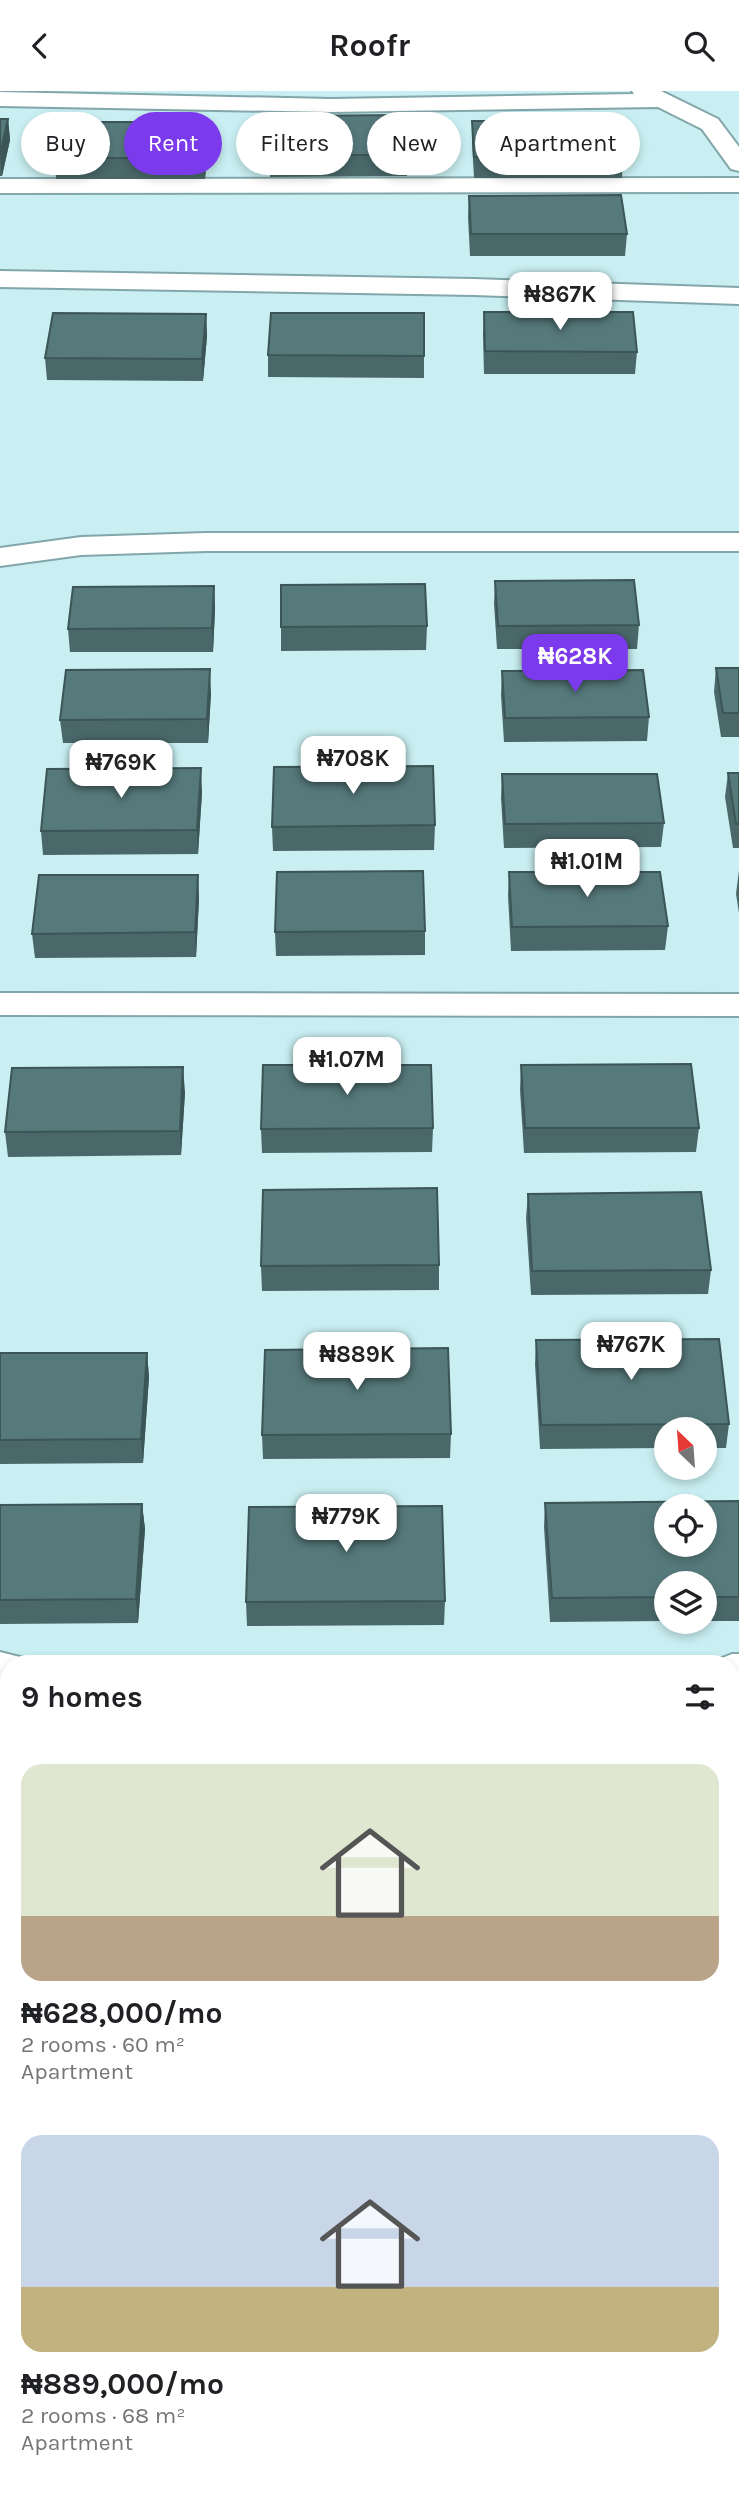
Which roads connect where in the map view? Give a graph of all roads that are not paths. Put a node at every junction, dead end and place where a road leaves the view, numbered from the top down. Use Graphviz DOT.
graph roads {
  1 [pos="652,96"];
  2 [pos="0,99"];
  3 [pos="739,164"];
  4 [pos="739,185"];
  5 [pos="0,186"];
  6 [pos="0,279"];
  7 [pos="739,296"];
  8 [pos="739,542"];
  9 [pos="0,557"];
  10 [pos="0,1004"];
  11 [pos="739,1005"];
  1 -- 2 [label="street"];
  1 -- 3 [label="street"];
  4 -- 5 [label="street"];
  6 -- 7 [label="street"];
  8 -- 9 [label="street"];
  10 -- 11 [label="street"];
}
